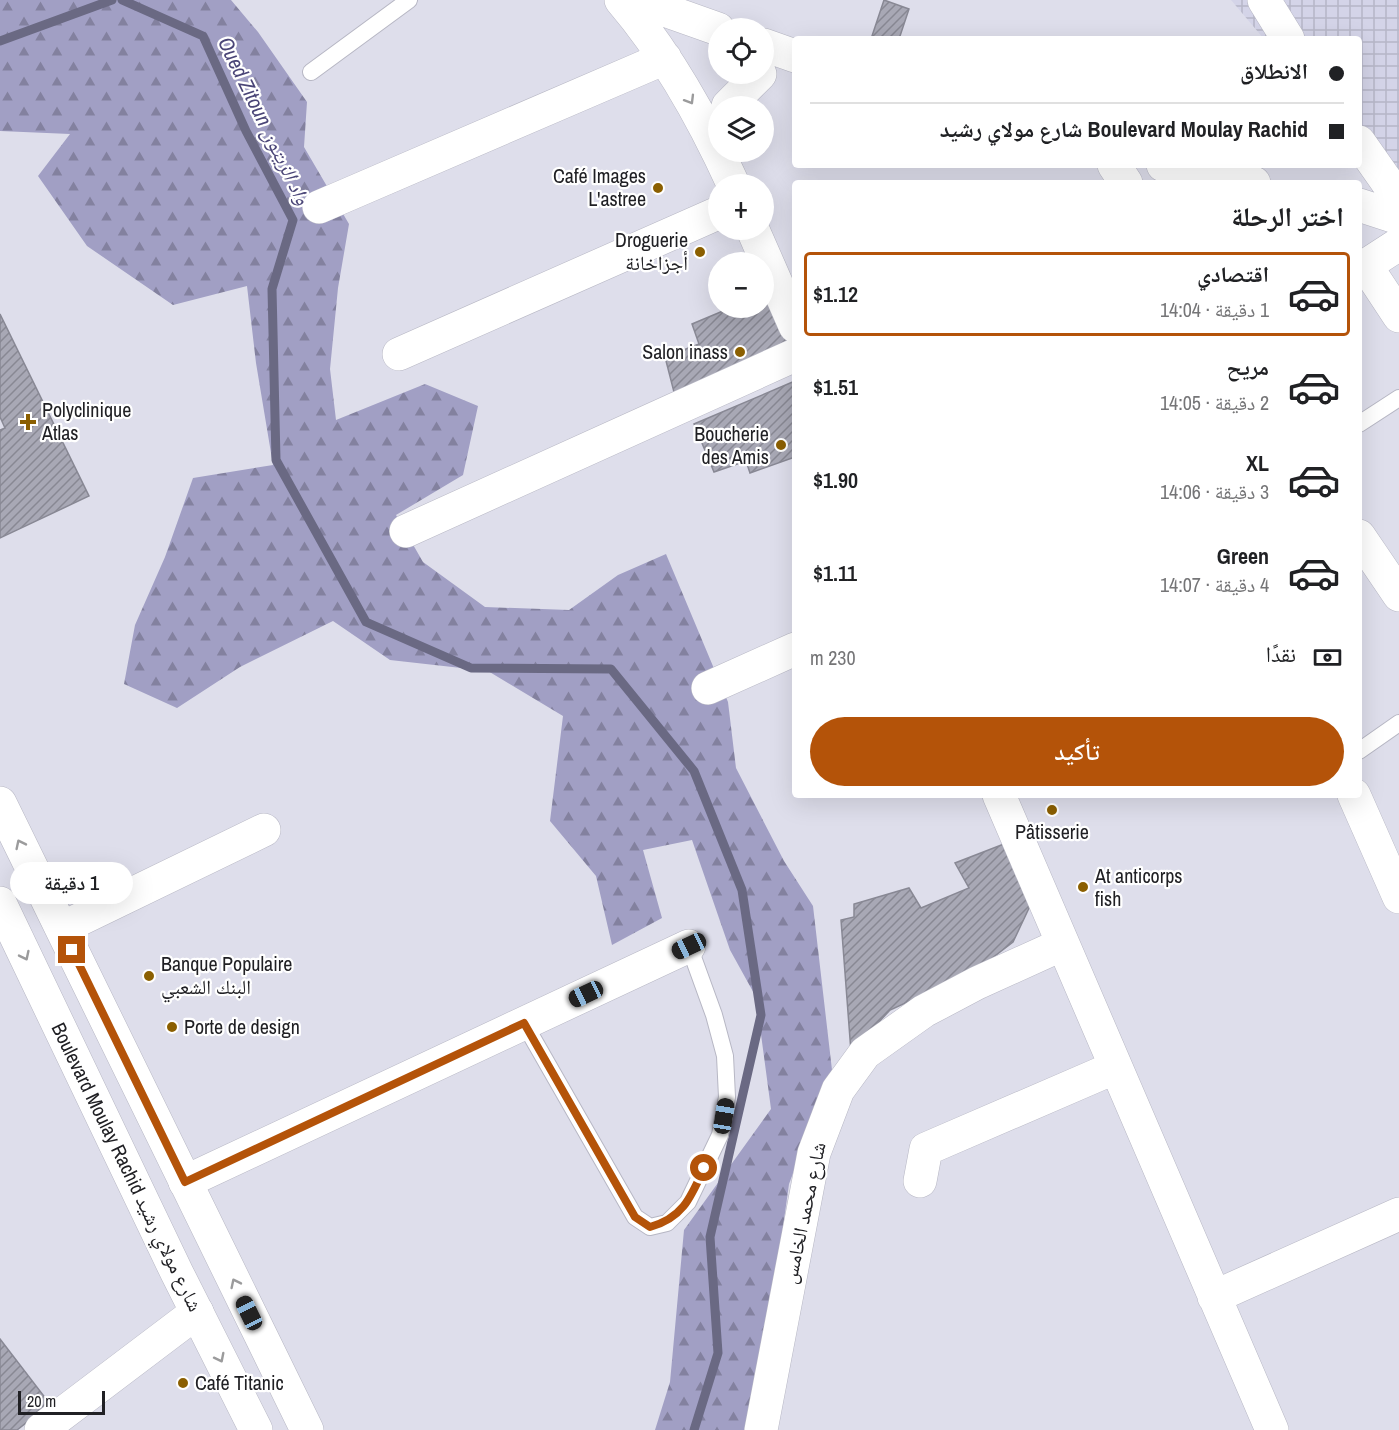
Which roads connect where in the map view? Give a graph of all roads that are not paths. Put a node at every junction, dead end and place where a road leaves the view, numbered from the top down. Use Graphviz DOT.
graph roads {
  1 [pos="409,0"];
  2 [pos="621,0"];
  3 [pos="636,0"];
  4 [pos="1264,0"];
  5 [pos="708,25"];
  6 [pos="1286,36"];
  7 [pos="665,58"];
  8 [pos="311,72"];
  9 [pos="751,84"];
  10 [pos="741,96"];
  11 [pos="708,107"];
  12 [pos="1362,146"];
  13 [pos="1178,168"];
  14 [pos="1239,180"];
  15 [pos="1399,199"];
  16 [pos="1362,206"];
  17 [pos="319,207"];
  18 [pos="708,217"];
  19 [pos="1399,218"];
  20 [pos="757,240"];
  21 [pos="1399,244"];
  22 [pos="1362,268"];
  23 [pos="1399,316"];
  24 [pos="792,319"];
  25 [pos="399,354"];
  26 [pos="792,357"];
  27 [pos="1399,398"];
  28 [pos="1362,422"];
  29 [pos="406,531"];
  30 [pos="1362,539"];
  31 [pos="1394,575"];
  32 [pos="792,651"];
  33 [pos="708,688"];
  34 [pos="1399,723"];
  35 [pos="1362,749"];
  36 [pos="1000,798"];
  37 [pos="1355,798"];
  38 [pos="0,803"];
  39 [pos="264,830"];
  40 [pos="1397,887"];
  41 [pos="0,903"];
  42 [pos="62,928"];
  43 [pos="1063,944"];
  44 [pos="689,946"];
  45 [pos="524,1023"];
  46 [pos="1116,1067"];
  47 [pos="920,1181"];
  48 [pos="185,1182"];
  49 [pos="1399,1214"];
  50 [pos="1214,1297"];
  51 [pos="197,1312"];
  52 [pos="41,1430"];
  53 [pos="256,1430"];
  54 [pos="307,1430"];
  55 [pos="761,1430"];
  56 [pos="1272,1430"];
  1 -- 8 [label="lane"];
  2 -- 7 [label="street"];
  3 -- 5 [label="street"];
  4 -- 6 [label="street"];
  7 -- 11 [label="street, one-way"];
  7 -- 17 [label="street"];
  9 -- 10 [label="street"];
  12 -- 15 [label="street"];
  13 -- 14 [label="street"];
  16 -- 19 [label="street"];
  18 -- 25 [label="street"];
  20 -- 24 [label="street"];
  21 -- 22 [label="street"];
  22 -- 23 [label="street"];
  26 -- 29 [label="street"];
  27 -- 28 [label="lane"];
  30 -- 31 [label="street"];
  32 -- 33 [label="street"];
  34 -- 35 [label="lane"];
  36 -- 43 [label="street"];
  37 -- 40 [label="street"];
  42 -- 38 [label="street, one-way"];
  39 -- 42 [label="street"];
  41 -- 51 [label="street, Boulevard Moulay Rachid شارع مولاي رشيد, one-way"];
  42 -- 48 [label="street"];
  43 -- 46 [label="street"];
  43 -- 55 [label="street, شارع محمد الخامس"];
  44 -- 45 [label="street"];
  44 -- 45 [label="lane"];
  45 -- 48 [label="street"];
  46 -- 47 [label="street"];
  46 -- 50 [label="street"];
  54 -- 48 [label="street, one-way"];
  49 -- 50 [label="street"];
  50 -- 56 [label="street"];
  51 -- 52 [label="street"];
  51 -- 53 [label="street, Boulevard Moulay Rachid شارع مولاي رشيد, one-way"];
}
